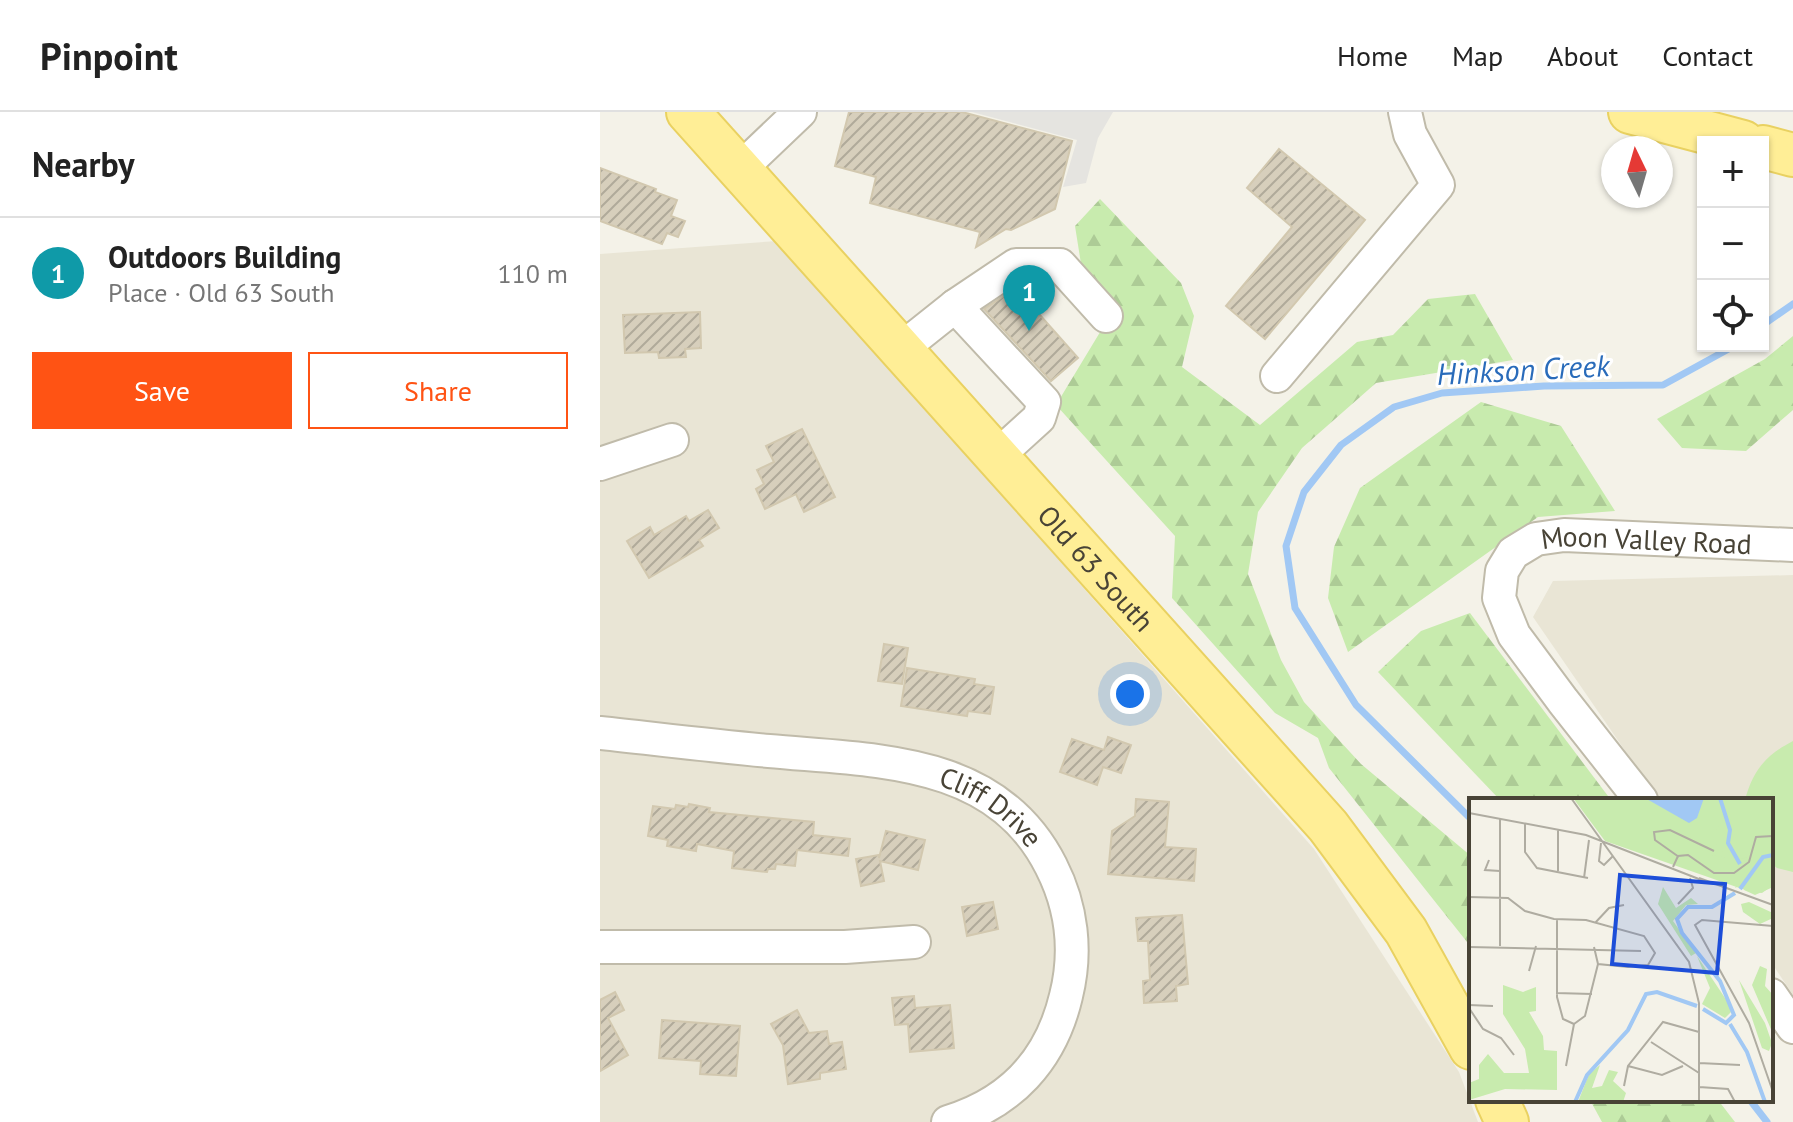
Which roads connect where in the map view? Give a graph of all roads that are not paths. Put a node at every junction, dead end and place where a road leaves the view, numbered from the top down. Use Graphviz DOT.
graph roads {
  1 [pos="688,112"];
  2 [pos="800,112"];
  3 [pos="1405,112"];
  4 [pos="1630,112"];
  5 [pos="770,123"];
  6 [pos="1720,136"];
  7 [pos="1769,149"];
  8 [pos="1793,155"];
  9 [pos="740,169"];
  10 [pos="955,306"];
  11 [pos="1106,316"];
  12 [pos="901,349"];
  13 [pos="1277,376"];
  14 [pos="672,440"];
  15 [pos="997,456"];
  16 [pos="600,464"];
  17 [pos="1793,545"];
  18 [pos="600,733"];
  19 [pos="1639,798"];
  20 [pos="914,942"];
  21 [pos="600,947"];
  22 [pos="1773,998"];
  23 [pos="1793,1027"];
  24 [pos="1469,1044"];
  25 [pos="1498,1102"];
  26 [pos="948,1122"];
  27 [pos="1507,1122"];
  1 -- 9 [label="main road, Old 63 South"];
  2 -- 5 [label="street"];
  3 -- 13 [label="street"];
  4 -- 6 [label="main road"];
  5 -- 9 [label="street"];
  7 -- 8 [label="main road"];
  9 -- 12 [label="main road, Old 63 South"];
  10 -- 11 [label="street"];
  10 -- 12 [label="street"];
  10 -- 15 [label="street"];
  12 -- 15 [label="main road, Old 63 South"];
  14 -- 16 [label="street"];
  15 -- 24 [label="main road, Old 63 South"];
  17 -- 19 [label="street, Moon Valley Road"];
  18 -- 26 [label="street, Cliff Drive"];
  20 -- 21 [label="street"];
  22 -- 23 [label="street"];
  25 -- 27 [label="main road"];
}
